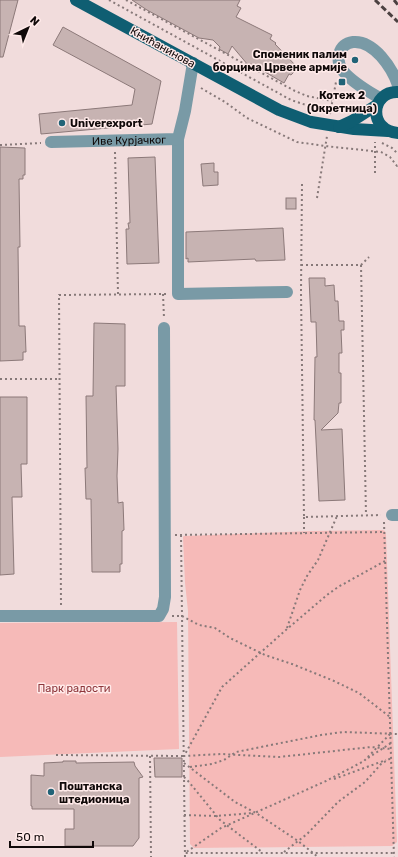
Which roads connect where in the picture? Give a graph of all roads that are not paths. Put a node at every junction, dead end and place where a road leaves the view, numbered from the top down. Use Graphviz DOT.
graph roads {
  1 [pos="76,0"];
  2 [pos="193,63"];
  3 [pos="398,85"];
  4 [pos="398,92"];
  5 [pos="379,102"];
  6 [pos="339,127"];
  7 [pos="394,133"];
  8 [pos="178,139"];
  9 [pos="51,142"];
  10 [pos="287,292"];
  11 [pos="164,328"];
  12 [pos="0,616"];
  1 -- 2 [label="main road, Книћанинова"];
  2 -- 6 [label="main road, Книћанинова"];
  2 -- 8 [label="street, Иве Курјачког"];
  3 -- 5 [label="street"];
  4 -- 5 [label="main road"];
  5 -- 6 [label="main road"];
  5 -- 7 [label="main road"];
  6 -- 7 [label="main road, Книћанинова"];
  8 -- 9 [label="street, Иве Курјачког"];
  8 -- 10 [label="street"];
  11 -- 12 [label="street"];
}
